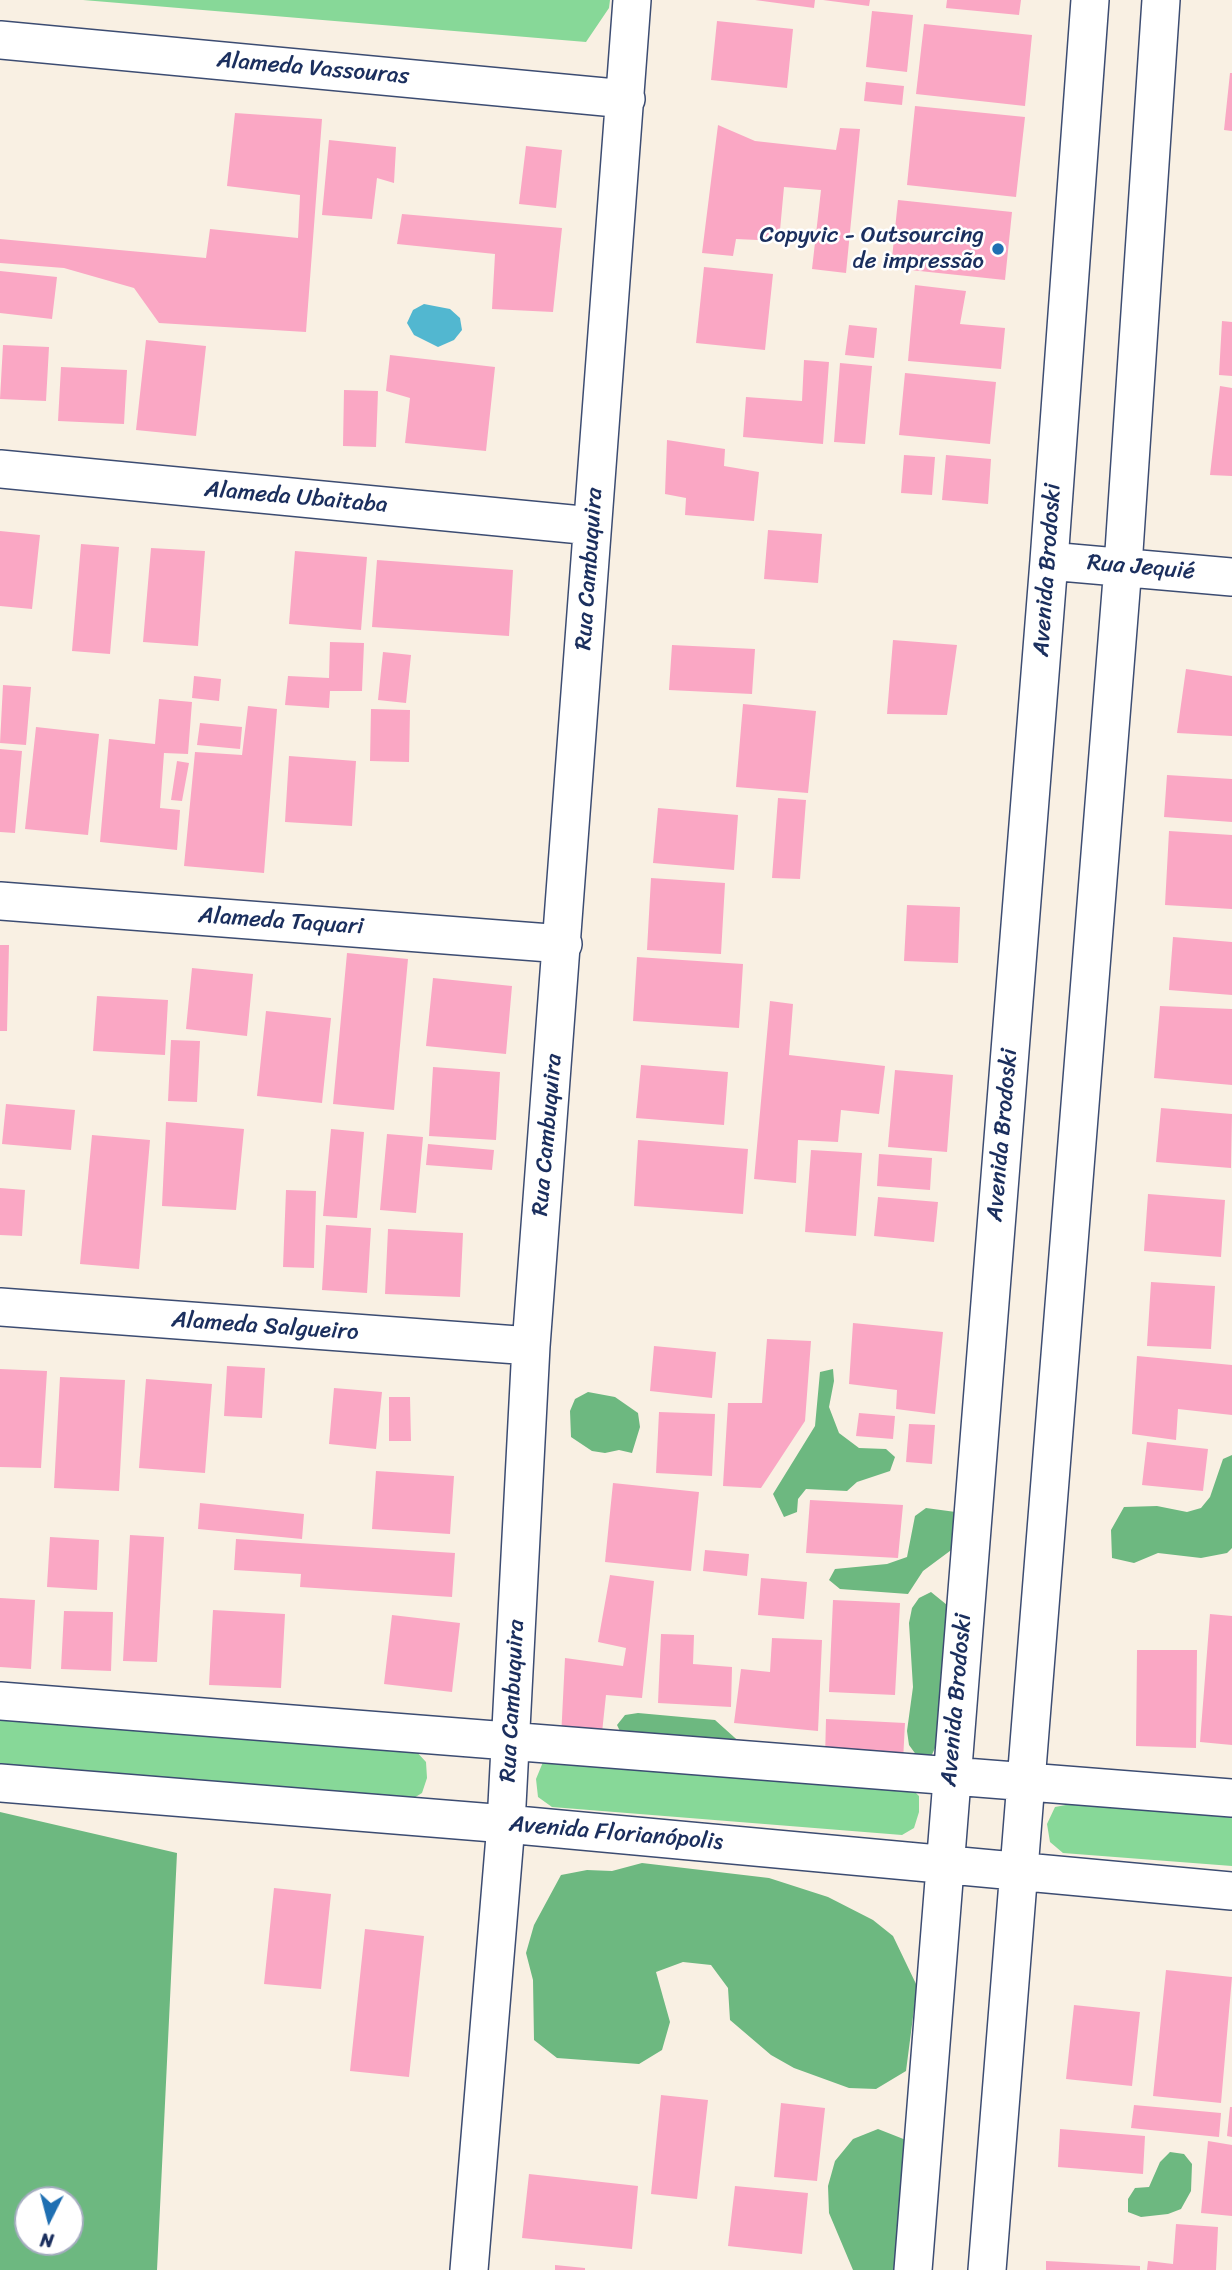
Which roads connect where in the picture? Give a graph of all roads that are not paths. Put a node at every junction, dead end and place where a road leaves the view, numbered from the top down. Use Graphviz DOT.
graph roads {
  1 [pos="632,0"];
  2 [pos="1090,0"];
  3 [pos="1161,0"];
  4 [pos="0,40"];
  5 [pos="626,99"];
  6 [pos="0,469"];
  7 [pos="593,526"];
  8 [pos="1049,561"];
  9 [pos="1123,566"];
  10 [pos="1232,577"];
  11 [pos="0,901"];
  12 [pos="563,944"];
  13 [pos="0,1307"];
  14 [pos="531,1346"];
  15 [pos="0,1701"];
  16 [pos="512,1742"];
  17 [pos="951,1776"];
  18 [pos="1027,1782"];
  19 [pos="0,1783"];
  20 [pos="1232,1798"];
  21 [pos="506,1824"];
  22 [pos="945,1865"];
  23 [pos="1019,1871"];
  24 [pos="1232,1891"];
  25 [pos="469,2270"];
  26 [pos="913,2270"];
  27 [pos="987,2270"];
  1 -- 5 [label="street, Rua Cambuquira"];
  2 -- 8 [label="street, Avenida Brodoski"];
  3 -- 9 [label="street"];
  4 -- 5 [label="street, Alameda Vassouras"];
  5 -- 7 [label="street, Rua Cambuquira"];
  6 -- 7 [label="street, Alameda Ubaitaba"];
  7 -- 12 [label="street, Rua Cambuquira"];
  8 -- 9 [label="street, Rua Jequié"];
  8 -- 17 [label="street, Avenida Brodoski"];
  9 -- 10 [label="street, Rua Jequié"];
  9 -- 18 [label="street"];
  11 -- 12 [label="street, Alameda Taquari"];
  12 -- 14 [label="street, Rua Cambuquira"];
  13 -- 14 [label="street, Alameda Salgueiro"];
  14 -- 16 [label="street, Rua Cambuquira"];
  15 -- 16 [label="street"];
  16 -- 17 [label="street"];
  16 -- 21 [label="street, Rua Cambuquira"];
  17 -- 18 [label="street"];
  17 -- 22 [label="street, Avenida Brodoski"];
  18 -- 20 [label="street"];
  18 -- 23 [label="street"];
  19 -- 21 [label="street, Avenida Florianópolis"];
  21 -- 22 [label="street, Avenida Florianópolis"];
  21 -- 25 [label="street, Rua Cambuquira"];
  22 -- 23 [label="street, Avenida Florianópolis"];
  22 -- 26 [label="street, Avenida Brodoski"];
  23 -- 24 [label="street, Avenida Florianópolis"];
  23 -- 27 [label="street"];
}
